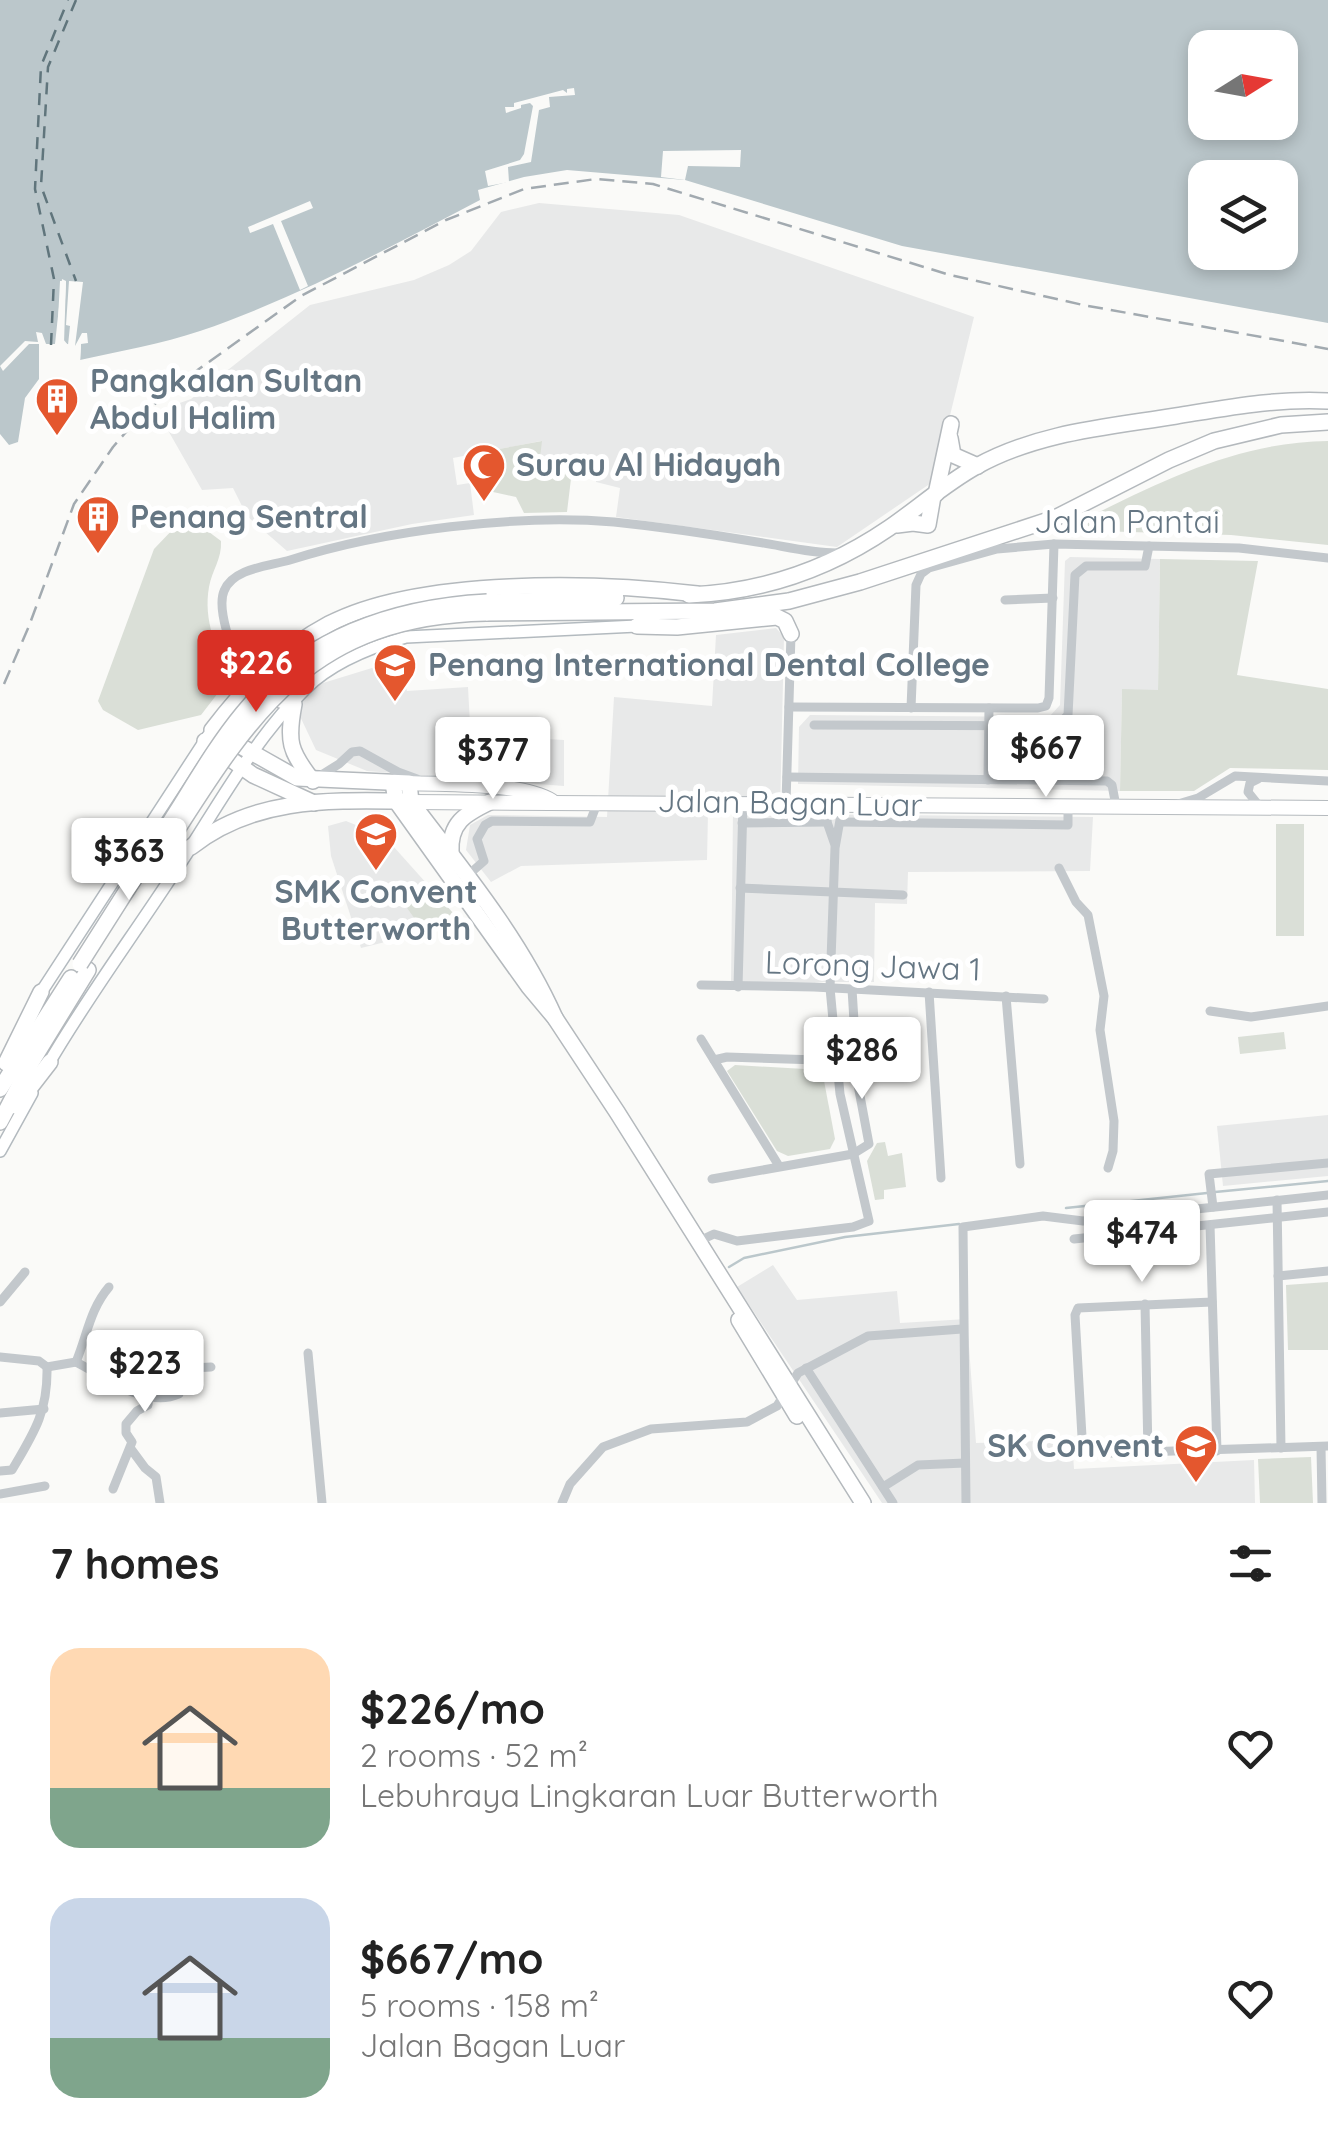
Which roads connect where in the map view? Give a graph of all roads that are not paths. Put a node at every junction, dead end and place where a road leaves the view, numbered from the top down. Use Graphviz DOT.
graph roads {
  1 [pos="1328,400"];
  2 [pos="1328,422"];
  3 [pos="978,466"];
  4 [pos="934,495"];
  5 [pos="1054,544"];
  6 [pos="1148,546"];
  7 [pos="853,552"];
  8 [pos="1328,558"];
  9 [pos="826,592"];
  10 [pos="697,594"];
  11 [pos="1005,600"];
  12 [pos="1052,600"];
  13 [pos="1073,603"];
  14 [pos="762,607"];
  15 [pos="486,608"];
  16 [pos="637,626"];
  17 [pos="791,634"];
  18 [pos="268,666"];
  19 [pos="246,686"];
  20 [pos="294,704"];
  21 [pos="789,707"];
  22 [pos="838,707"];
  23 [pos="911,708"];
  24 [pos="989,708"];
  25 [pos="814,725"];
  26 [pos="837,725"];
  27 [pos="989,726"];
  28 [pos="208,736"];
  29 [pos="247,760"];
  30 [pos="188,765"];
  31 [pos="787,778"];
  32 [pos="1271,778"];
  33 [pos="988,780"];
  34 [pos="313,781"];
  35 [pos="1328,781"];
  36 [pos="401,783"];
  37 [pos="432,784"];
  38 [pos="355,800"];
  39 [pos="552,801"];
  40 [pos="598,801"];
  41 [pos="404,802"];
  42 [pos="490,802"];
  43 [pos="743,802"];
  44 [pos="314,803"];
  45 [pos="786,803"];
  46 [pos="836,803"];
  47 [pos="216,804"];
  48 [pos="1068,806"];
  49 [pos="1116,806"];
  50 [pos="1169,806"];
  51 [pos="1260,807"];
  52 [pos="1328,808"];
  53 [pos="742,822"];
  54 [pos="827,822"];
  55 [pos="842,822"];
  56 [pos="420,834"];
  57 [pos="191,847"];
  58 [pos="836,848"];
  59 [pos="451,854"];
  60 [pos="1059,868"];
  61 [pos="468,876"];
  62 [pos="740,888"];
  63 [pos="834,892"];
  64 [pos="904,895"];
  65 [pos="84,967"];
  66 [pos="701,985"];
  67 [pos="738,987"];
  68 [pos="830,988"];
  69 [pos="852,989"];
  70 [pos="42,992"];
  71 [pos="929,992"];
  72 [pos="1006,996"];
  73 [pos="1044,999"];
  74 [pos="1328,1006"];
  75 [pos="1210,1012"];
  76 [pos="555,1018"];
  77 [pos="701,1039"];
  78 [pos="714,1060"];
  79 [pos="818,1060"];
  80 [pos="0,1061"];
  81 [pos="50,1062"];
  82 [pos="0,1076"];
  83 [pos="0,1088"];
  84 [pos="0,1123"];
  85 [pos="0,1150"];
  86 [pos="853,1154"];
  87 [pos="1328,1163"];
  88 [pos="1020,1164"];
  89 [pos="778,1166"];
  90 [pos="1108,1168"];
  91 [pos="941,1178"];
  92 [pos="712,1179"];
  93 [pos="1328,1195"];
  94 [pos="1212,1198"];
  95 [pos="1277,1200"];
  96 [pos="1328,1212"];
  97 [pos="1278,1218"];
  98 [pos="1083,1220"];
  99 [pos="1210,1224"];
  100 [pos="697,1242"];
  101 [pos="1328,1271"];
  102 [pos="26,1272"];
  103 [pos="1278,1276"];
  104 [pos="109,1288"];
  105 [pos="0,1302"];
  106 [pos="1212,1302"];
  107 [pos="1146,1304"];
  108 [pos="962,1329"];
  109 [pos="308,1353"];
  110 [pos="174,1358"];
  111 [pos="2,1359"];
  112 [pos="76,1362"];
  113 [pos="47,1366"];
  114 [pos="211,1367"];
  115 [pos="806,1368"];
  116 [pos="130,1390"];
  117 [pos="786,1390"];
  118 [pos="152,1396"];
  119 [pos="44,1409"];
  120 [pos="137,1411"];
  121 [pos="0,1414"];
  122 [pos="1324,1446"];
  123 [pos="1282,1448"];
  124 [pos="131,1449"];
  125 [pos="1216,1451"];
  126 [pos="1148,1454"];
  127 [pos="965,1463"];
  128 [pos="0,1472"];
  129 [pos="45,1486"];
  130 [pos="883,1487"];
  131 [pos="113,1489"];
  132 [pos="0,1494"];
  133 [pos="854,1497"];
  134 [pos="160,1503"];
  135 [pos="322,1503"];
  136 [pos="562,1503"];
  137 [pos="893,1503"];
  138 [pos="966,1503"];
  139 [pos="1322,1503"];
  1 -- 3 [label="highway"];
  2 -- 9 [label="highway"];
  3 -- 4 [label="highway"];
  3 -- 4 [label="highway"];
  4 -- 7 [label="highway"];
  5 -- 6 [label="street, Jalan Pantai"];
  5 -- 12 [label="street"];
  5 -- 23 [label="street, Jalan Pantai"];
  6 -- 8 [label="street, Jalan Pantai"];
  6 -- 13 [label="street"];
  7 -- 10 [label="highway"];
  7 -- 19 [label="street"];
  9 -- 14 [label="highway"];
  9 -- 17 [label="highway"];
  10 -- 15 [label="highway"];
  10 -- 18 [label="highway"];
  11 -- 12 [label="street"];
  12 -- 13 [label="street"];
  12 -- 24 [label="street"];
  13 -- 27 [label="street"];
  14 -- 15 [label="highway"];
  14 -- 16 [label="highway"];
  15 -- 65 [label="highway, bridge"];
  16 -- 17 [label="highway"];
  16 -- 20 [label="street"];
  17 -- 21 [label="street"];
  18 -- 19 [label="highway"];
  18 -- 20 [label="highway"];
  19 -- 28 [label="highway"];
  20 -- 29 [label="street"];
  20 -- 34 [label="highway"];
  21 -- 22 [label="street"];
  21 -- 31 [label="street"];
  22 -- 23 [label="street"];
  22 -- 26 [label="street"];
  23 -- 24 [label="street"];
  24 -- 27 [label="street"];
  25 -- 26 [label="street"];
  26 -- 27 [label="street"];
  27 -- 33 [label="street"];
  28 -- 29 [label="highway"];
  28 -- 30 [label="street"];
  29 -- 34 [label="highway"];
  29 -- 44 [label="highway"];
  29 -- 47 [label="street"];
  30 -- 47 [label="street"];
  30 -- 70 [label="street"];
  31 -- 33 [label="street"];
  31 -- 45 [label="street"];
  32 -- 35 [label="street"];
  32 -- 50 [label="street"];
  32 -- 51 [label="street"];
  33 -- 49 [label="street"];
  34 -- 36 [label="highway"];
  34 -- 37 [label="street"];
  36 -- 37 [label="main road, Jalan Bagan Luar"];
  36 -- 41 [label="highway"];
  37 -- 39 [label="main road, Jalan Bagan Luar"];
  38 -- 41 [label="highway"];
  38 -- 44 [label="highway"];
  38 -- 56 [label="highway"];
  39 -- 40 [label="main road, Jalan Bagan Luar"];
  39 -- 42 [label="main road, Jalan Bagan Luar"];
  40 -- 43 [label="main road, Jalan Bagan Luar"];
  40 -- 61 [label="street"];
  41 -- 42 [label="main road, Jalan Bagan Luar"];
  41 -- 56 [label="highway"];
  41 -- 59 [label="highway"];
  42 -- 59 [label="highway"];
  43 -- 45 [label="main road, Jalan Bagan Luar"];
  43 -- 53 [label="street"];
  44 -- 57 [label="highway"];
  45 -- 46 [label="main road, Jalan Bagan Luar"];
  46 -- 48 [label="main road, Jalan Bagan Luar"];
  46 -- 54 [label="street"];
  46 -- 55 [label="street"];
  47 -- 57 [label="street"];
  48 -- 49 [label="main road, Jalan Bagan Luar"];
  48 -- 55 [label="street"];
  49 -- 50 [label="main road, Jalan Bagan Luar"];
  50 -- 51 [label="main road, Jalan Bagan Luar"];
  51 -- 52 [label="main road, Jalan Bagan Luar"];
  53 -- 54 [label="street"];
  53 -- 62 [label="street"];
  54 -- 58 [label="street"];
  55 -- 58 [label="street"];
  56 -- 76 [label="highway"];
  57 -- 81 [label="street"];
  58 -- 63 [label="street"];
  59 -- 61 [label="highway"];
  60 -- 90 [label="street"];
  61 -- 76 [label="highway"];
  62 -- 63 [label="street"];
  62 -- 67 [label="street"];
  63 -- 64 [label="street"];
  63 -- 68 [label="street"];
  65 -- 83 [label="highway"];
  65 -- 84 [label="highway"];
  66 -- 67 [label="street, Lorong Jawa 1"];
  67 -- 68 [label="street, Lorong Jawa 1"];
  68 -- 69 [label="street, Lorong Jawa 1"];
  68 -- 86 [label="street"];
  69 -- 71 [label="street, Lorong Jawa 1"];
  69 -- 86 [label="street"];
  70 -- 80 [label="street"];
  70 -- 82 [label="highway"];
  71 -- 72 [label="street, Lorong Jawa 1"];
  71 -- 91 [label="street"];
  72 -- 73 [label="street, Lorong Jawa 1"];
  72 -- 88 [label="street"];
  74 -- 75 [label="street"];
  76 -- 100 [label="highway"];
  77 -- 78 [label="street"];
  78 -- 79 [label="street"];
  78 -- 89 [label="street"];
  81 -- 84 [label="highway"];
  81 -- 85 [label="street"];
  86 -- 89 [label="street"];
  86 -- 100 [label="street"];
  87 -- 94 [label="street"];
  89 -- 92 [label="street"];
  93 -- 95 [label="street"];
  94 -- 95 [label="street"];
  94 -- 98 [label="street"];
  95 -- 97 [label="street"];
  96 -- 97 [label="street"];
  97 -- 99 [label="street"];
  97 -- 103 [label="street"];
  98 -- 99 [label="street"];
  98 -- 108 [label="street"];
  99 -- 106 [label="street"];
  100 -- 117 [label="highway"];
  101 -- 103 [label="street"];
  102 -- 105 [label="street"];
  103 -- 123 [label="street"];
  104 -- 112 [label="street"];
  106 -- 107 [label="street"];
  106 -- 125 [label="street"];
  107 -- 126 [label="street"];
  107 -- 126 [label="street"];
  108 -- 115 [label="street"];
  108 -- 127 [label="street"];
  109 -- 135 [label="street"];
  110 -- 118 [label="street"];
  111 -- 113 [label="street"];
  112 -- 113 [label="street"];
  112 -- 116 [label="street"];
  113 -- 119 [label="street"];
  114 -- 118 [label="street"];
  115 -- 117 [label="street"];
  115 -- 130 [label="street"];
  116 -- 118 [label="street"];
  116 -- 120 [label="street"];
  117 -- 133 [label="highway"];
  117 -- 136 [label="street"];
  118 -- 120 [label="street"];
  119 -- 121 [label="street"];
  119 -- 128 [label="street"];
  120 -- 124 [label="street"];
  122 -- 123 [label="street"];
  122 -- 139 [label="street"];
  123 -- 125 [label="street"];
  124 -- 131 [label="street"];
  124 -- 134 [label="street"];
  125 -- 126 [label="street"];
  127 -- 130 [label="street"];
  127 -- 138 [label="street"];
  129 -- 132 [label="street"];
  130 -- 137 [label="street"];
}
